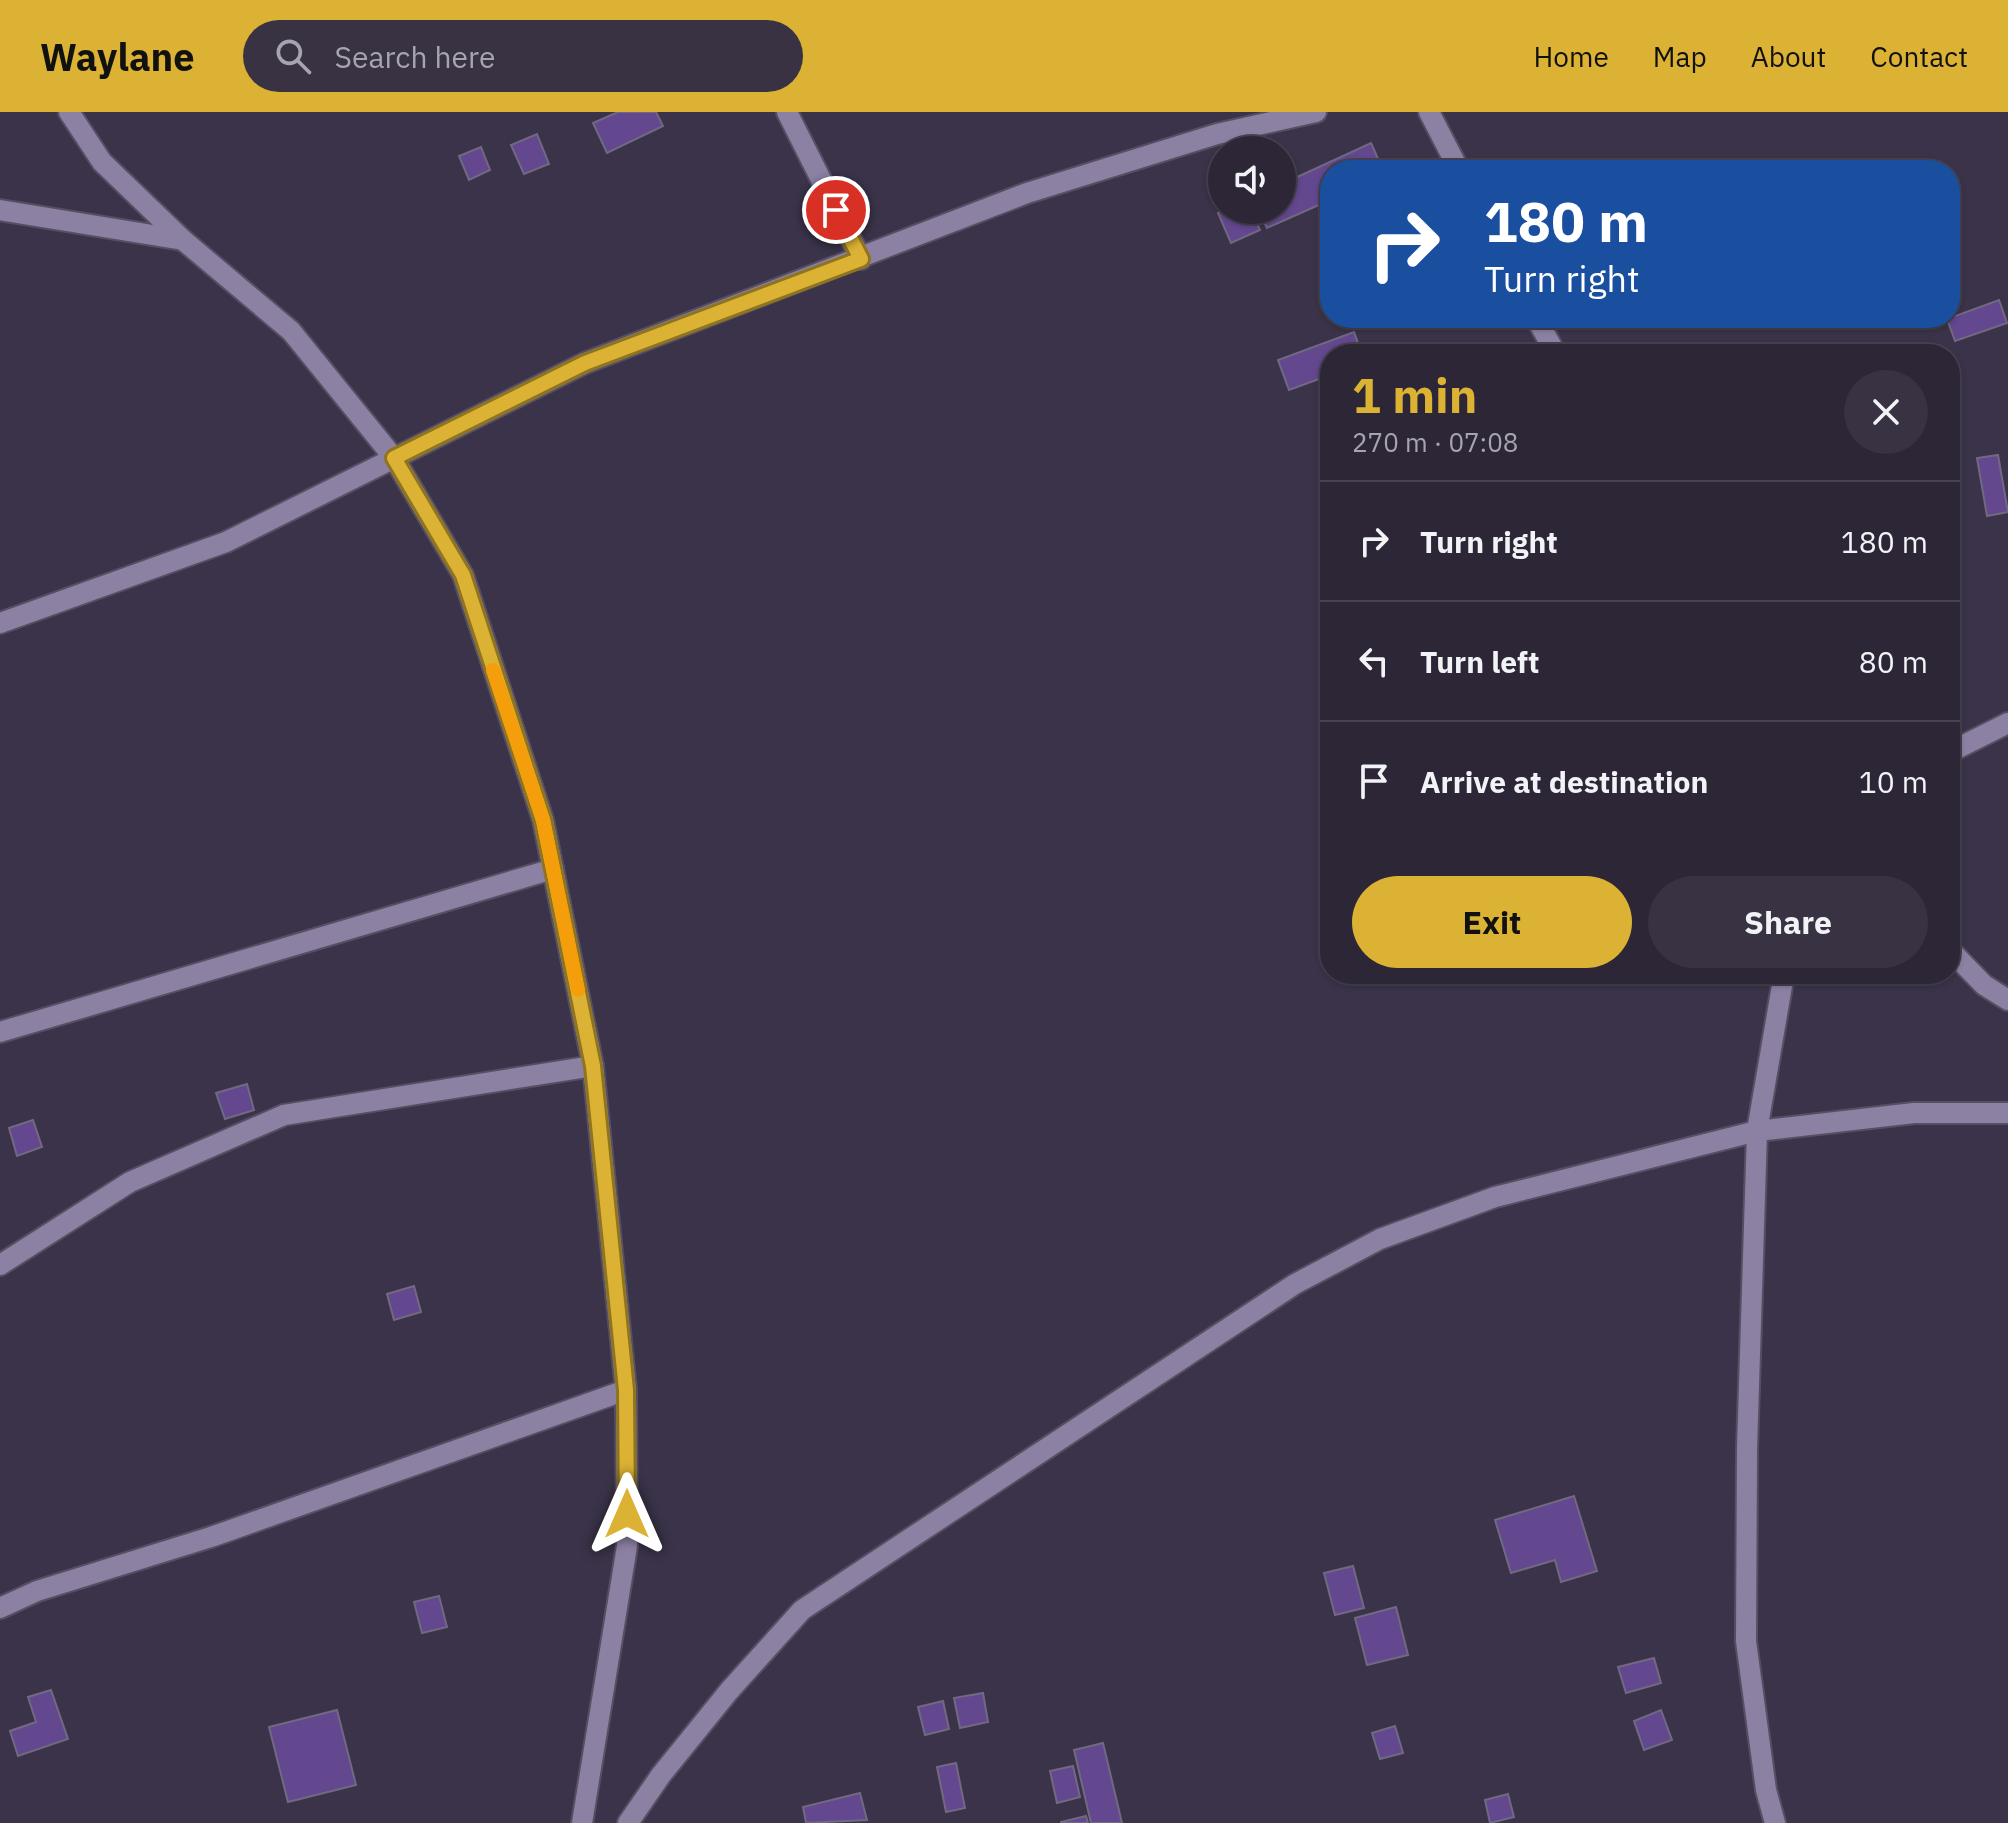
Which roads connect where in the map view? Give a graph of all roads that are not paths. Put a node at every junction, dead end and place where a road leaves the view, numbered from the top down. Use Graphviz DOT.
graph roads {
  1 [pos="69,112"];
  2 [pos="787,112"];
  3 [pos="1316,112"];
  4 [pos="1429,112"];
  5 [pos="1454,160"];
  6 [pos="0,210"];
  7 [pos="183,240"];
  8 [pos="861,259"];
  9 [pos="394,458"];
  10 [pos="0,623"];
  11 [pos="2008,723"];
  12 [pos="1960,747"];
  13 [pos="553,869"];
  14 [pos="1960,960"];
  15 [pos="1782,984"];
  16 [pos="2008,1000"];
  17 [pos="0,1032"];
  18 [pos="593,1066"];
  19 [pos="2008,1113"];
  20 [pos="1757,1131"];
  21 [pos="0,1265"];
  22 [pos="626,1390"];
  23 [pos="0,1608"];
  24 [pos="582,1823"];
  25 [pos="628,1823"];
  26 [pos="1775,1823"];
  1 -- 7 [label="street"];
  2 -- 8 [label="street"];
  3 -- 8 [label="street"];
  4 -- 5 [label="street"];
  6 -- 7 [label="street"];
  7 -- 9 [label="street"];
  8 -- 9 [label="street"];
  9 -- 10 [label="street"];
  9 -- 13 [label="street"];
  11 -- 12 [label="street"];
  13 -- 17 [label="street"];
  13 -- 18 [label="street"];
  14 -- 16 [label="street"];
  15 -- 20 [label="street"];
  18 -- 21 [label="street"];
  18 -- 22 [label="street"];
  19 -- 20 [label="street"];
  20 -- 25 [label="street"];
  20 -- 26 [label="street"];
  22 -- 23 [label="street"];
  22 -- 24 [label="street"];
}
